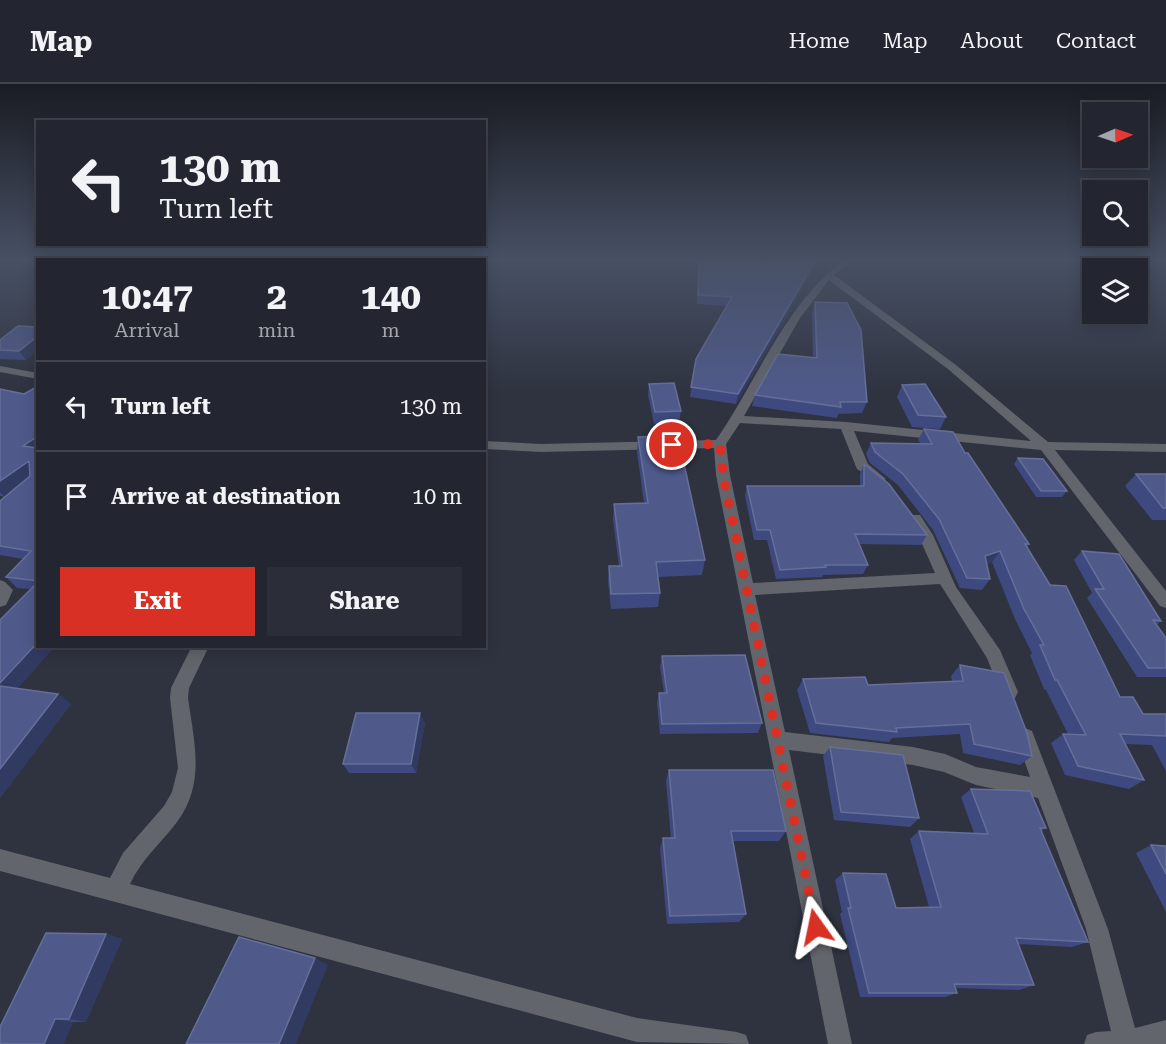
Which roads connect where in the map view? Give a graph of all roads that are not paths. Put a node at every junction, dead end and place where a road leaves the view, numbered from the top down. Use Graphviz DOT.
graph roads {
  1 [pos="806,304"];
  2 [pos="867,304"];
  3 [pos="0,369"];
  4 [pos="36,376"];
  5 [pos="738,419"];
  6 [pos="846,426"];
  7 [pos="720,444"];
  8 [pos="486,445"];
  9 [pos="1046,446"];
  10 [pos="1166,448"];
  11 [pos="891,489"];
  12 [pos="905,507"];
  13 [pos="945,578"];
  14 [pos="0,586"];
  15 [pos="746,589"];
  16 [pos="0,601"];
  17 [pos="1166,602"];
  18 [pos="200,648"];
  19 [pos="778,740"];
  20 [pos="1045,790"];
  21 [pos="0,860"];
  22 [pos="115,891"];
  23 [pos="1166,1032"];
  24 [pos="637,1037"];
  25 [pos="1127,1043"];
  26 [pos="737,1044"];
  27 [pos="840,1044"];
  28 [pos="1096,1044"];
  1 -- 5 [label="street"];
  2 -- 9 [label="street"];
  3 -- 4 [label="street"];
  5 -- 6 [label="street"];
  5 -- 7 [label="street"];
  6 -- 9 [label="street"];
  6 -- 11 [label="street"];
  7 -- 8 [label="street"];
  7 -- 15 [label="street"];
  9 -- 10 [label="street"];
  9 -- 17 [label="street"];
  12 -- 13 [label="street"];
  13 -- 15 [label="street"];
  13 -- 20 [label="street"];
  14 -- 16 [label="street"];
  15 -- 19 [label="street"];
  18 -- 22 [label="street"];
  19 -- 20 [label="street"];
  19 -- 27 [label="street"];
  20 -- 25 [label="street"];
  21 -- 22 [label="street"];
  22 -- 24 [label="street"];
  23 -- 25 [label="street"];
  24 -- 26 [label="street"];
  25 -- 28 [label="street"];
}
